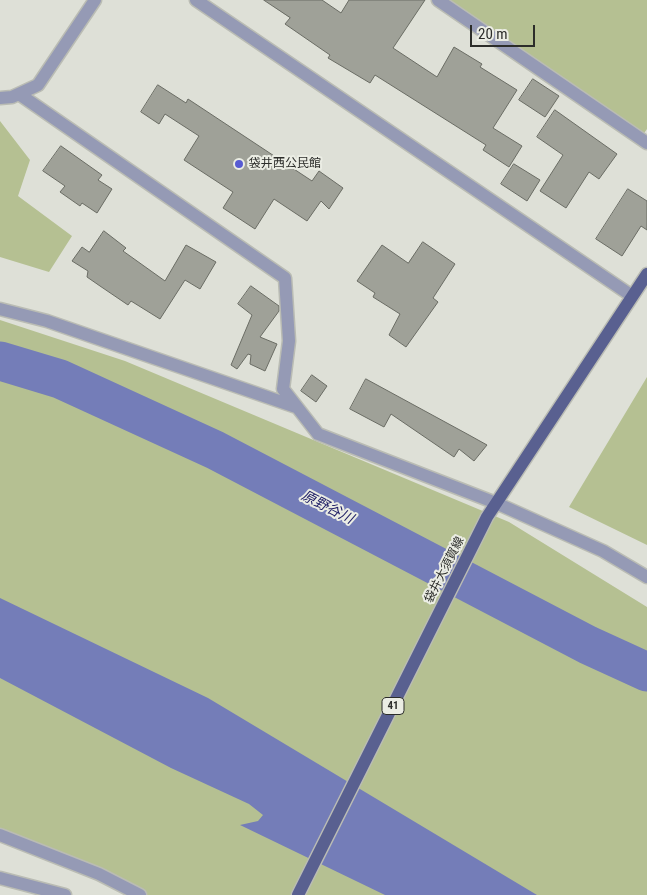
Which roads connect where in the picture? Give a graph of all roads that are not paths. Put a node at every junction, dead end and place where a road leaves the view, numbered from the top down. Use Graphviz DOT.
graph roads {
  1 [pos="95,0"];
  2 [pos="196,0"];
  3 [pos="438,0"];
  4 [pos="19,94"];
  5 [pos="0,98"];
  6 [pos="647,142"];
  7 [pos="647,274"];
  8 [pos="632,296"];
  9 [pos="0,309"];
  10 [pos="296,407"];
  11 [pos="496,502"];
  12 [pos="647,577"];
  13 [pos="0,835"];
  14 [pos="0,878"];
  15 [pos="65,895"];
  16 [pos="140,895"];
  17 [pos="298,895"];
  1 -- 4 [label="street"];
  2 -- 8 [label="street"];
  3 -- 6 [label="street"];
  4 -- 5 [label="street"];
  4 -- 10 [label="street"];
  7 -- 8 [label="main road, 袋井大須賀線 / 41"];
  8 -- 11 [label="main road, 袋井大須賀線 / 41"];
  9 -- 10 [label="street"];
  10 -- 11 [label="street"];
  11 -- 12 [label="street"];
  11 -- 17 [label="main road, 袋井大須賀線 / 41"];
  13 -- 16 [label="street"];
  14 -- 15 [label="street"];
}
